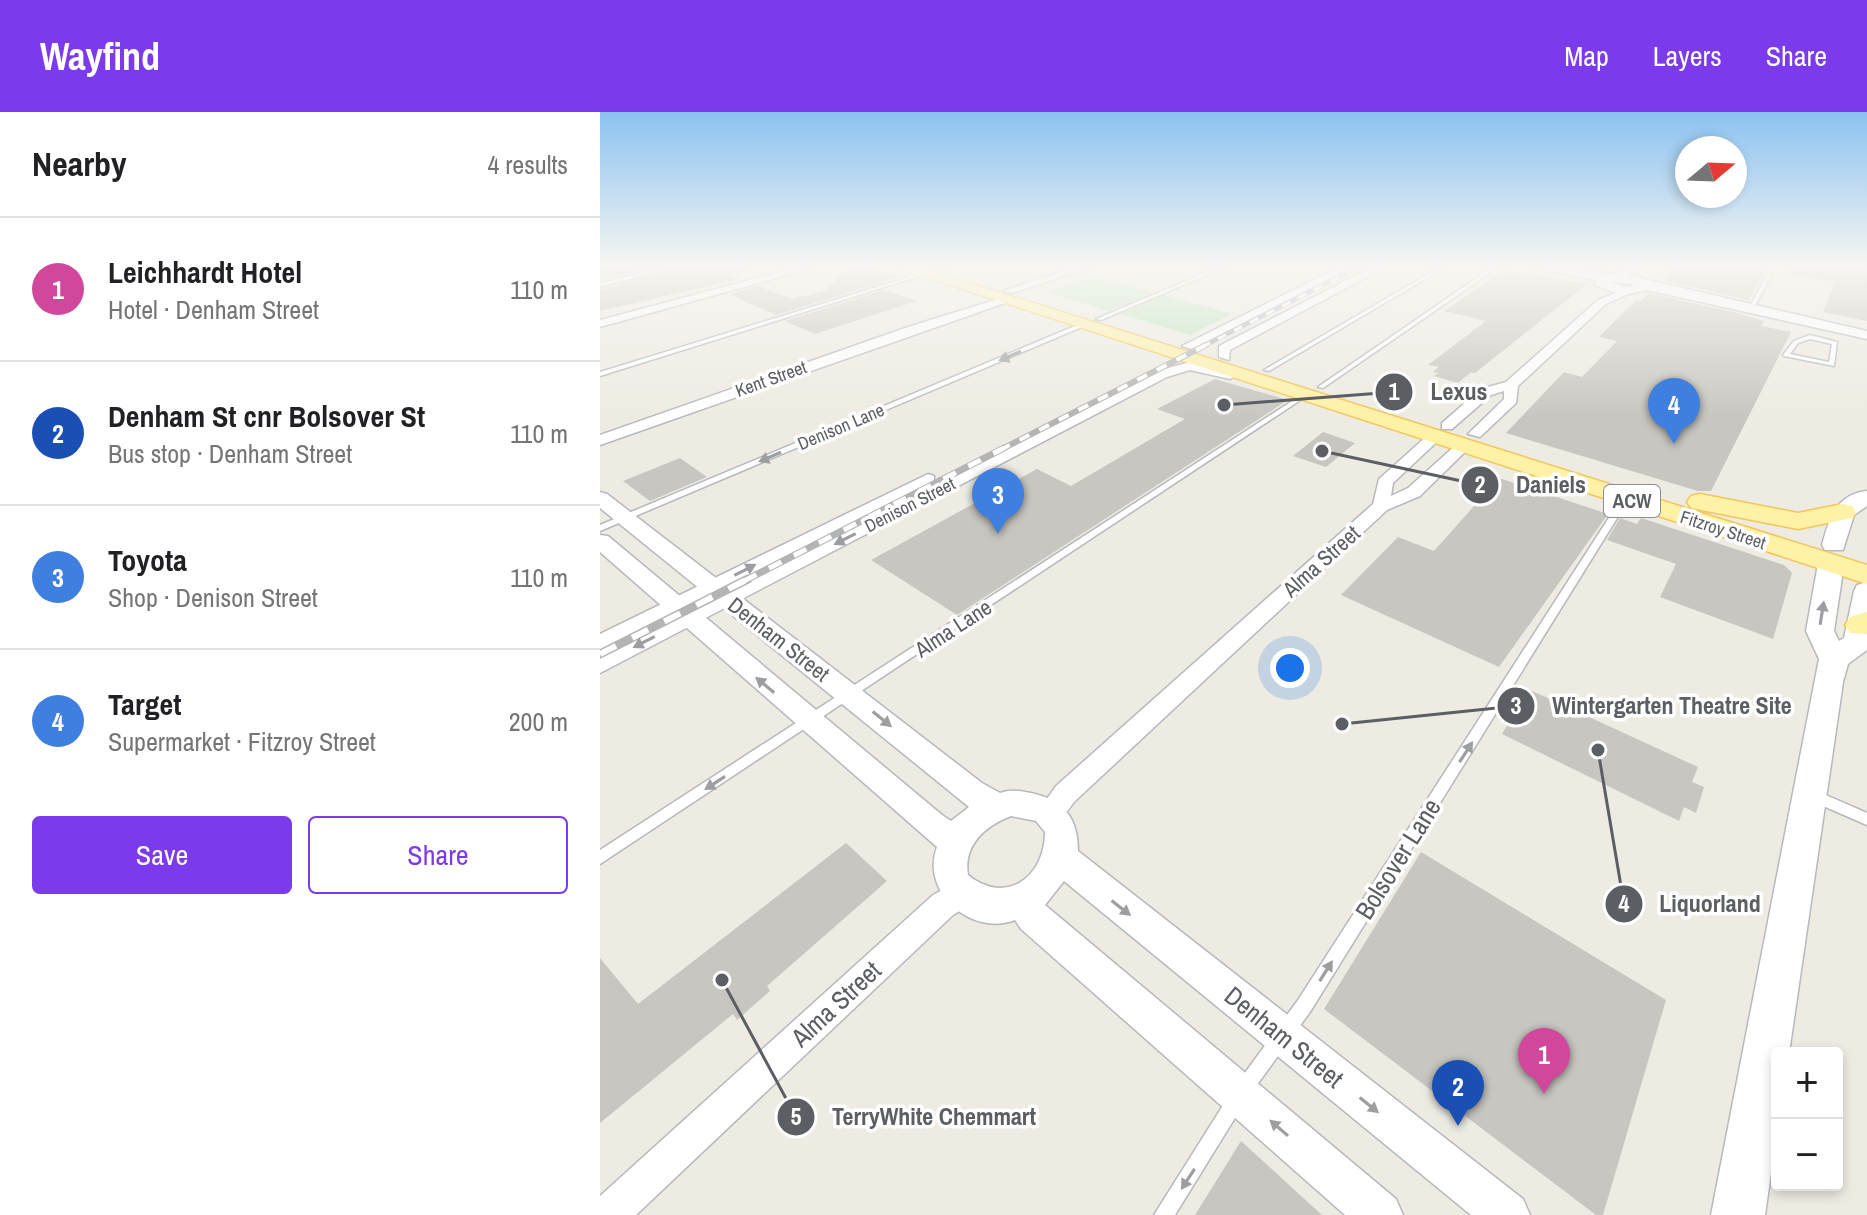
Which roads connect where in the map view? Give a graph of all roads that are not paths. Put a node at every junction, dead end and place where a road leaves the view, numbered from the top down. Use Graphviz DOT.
graph roads {
  1 [pos="632,315"];
  2 [pos="785,315"];
  3 [pos="950,315"];
  4 [pos="1069,315"];
  5 [pos="1106,315"];
  6 [pos="1249,315"];
  7 [pos="1287,315"];
  8 [pos="1367,315"];
  9 [pos="1424,315"];
  10 [pos="1587,315"];
  11 [pos="1784,315"];
  12 [pos="1090,322"];
  13 [pos="1818,322"];
  14 [pos="600,324"];
  15 [pos="1867,328"];
  16 [pos="1867,335"];
  17 [pos="1810,337"];
  18 [pos="1188,346"];
  19 [pos="1167,351"];
  20 [pos="1225,357"];
  21 [pos="600,374"];
  22 [pos="1269,377"];
  23 [pos="1511,385"];
  24 [pos="1312,391"];
  25 [pos="1455,436"];
  26 [pos="600,440"];
  27 [pos="600,498"];
  28 [pos="1625,499"];
  29 [pos="1684,499"];
  30 [pos="1860,500"];
  31 [pos="1381,506"];
  32 [pos="612,523"];
  33 [pos="600,541"];
  34 [pos="1832,555"];
  35 [pos="1867,555"];
  36 [pos="1867,575"];
  37 [pos="1867,591"];
  38 [pos="719,593"];
  39 [pos="681,612"];
  40 [pos="1864,624"];
  41 [pos="600,643"];
  42 [pos="1834,659"];
  43 [pos="600,665"];
  44 [pos="852,695"];
  45 [pos="809,721"];
  46 [pos="1809,793"];
  47 [pos="996,807"];
  48 [pos="1050,813"];
  49 [pos="1867,819"];
  50 [pos="955,841"];
  51 [pos="600,858"];
  52 [pos="1061,858"];
  53 [pos="961,894"];
  54 [pos="1022,900"];
  55 [pos="1283,1036"];
  56 [pos="1240,1094"];
  57 [pos="608,1215"];
  58 [pos="1164,1215"];
  59 [pos="1380,1215"];
  60 [pos="1507,1215"];
  61 [pos="1738,1215"];
  1 -- 14 [label="street"];
  2 -- 21 [label="lane"];
  3 -- 26 [label="street, Kent Street"];
  4 -- 12 [label="main road, Fitzroy Street / ACW"];
  5 -- 12 [label="lane, Denison Lane"];
  6 -- 18 [label="street"];
  7 -- 20 [label="street"];
  8 -- 22 [label="lane"];
  9 -- 24 [label="lane, Alma Lane"];
  10 -- 23 [label="street, Alma Street"];
  11 -- 13 [label="street"];
  12 -- 18 [label="main road, Fitzroy Street / ACW"];
  12 -- 19 [label="main road, Fitzroy Street / ACW"];
  12 -- 32 [label="lane, Denison Lane, one-way"];
  13 -- 15 [label="street"];
  13 -- 16 [label="street"];
  13 -- 17 [label="lane"];
  17 -- 17 [label="lane"];
  18 -- 20 [label="main road, Fitzroy Street / ACW"];
  19 -- 22 [label="main road, Fitzroy Street / ACW"];
  38 -- 19 [label="street, Denison Street, one-way"];
  20 -- 22 [label="main road, Fitzroy Street / ACW"];
  22 -- 24 [label="main road, Fitzroy Street / ACW"];
  22 -- 38 [label="street, Denison Street, one-way"];
  23 -- 25 [label="street, Alma Street"];
  23 -- 25 [label="street, Alma Street"];
  24 -- 25 [label="main road, Fitzroy Street / ACW"];
  24 -- 44 [label="lane, Alma Lane"];
  25 -- 28 [label="main road, Fitzroy Street / ACW"];
  25 -- 29 [label="main road, Fitzroy Street / ACW"];
  25 -- 31 [label="street, Alma Street"];
  25 -- 31 [label="street, Alma Street"];
  27 -- 32 [label="street, Denham Street"];
  28 -- 34 [label="main road, Fitzroy Street / ACW"];
  55 -- 28 [label="lane, Bolsover Lane, one-way"];
  29 -- 30 [label="main road"];
  29 -- 34 [label="main road, Fitzroy Street / ACW"];
  30 -- 34 [label="main road"];
  31 -- 48 [label="street, Alma Street"];
  32 -- 38 [label="street, Denham Street"];
  33 -- 39 [label="street, Denham Street"];
  34 -- 35 [label="main road, Fitzroy Street"];
  34 -- 36 [label="main road, Fitzroy Street"];
  42 -- 34 [label="main road, one-way"];
  37 -- 40 [label="main road"];
  38 -- 39 [label="street, Denison Street"];
  38 -- 44 [label="street, Denham Street"];
  39 -- 41 [label="street, Denison Street"];
  39 -- 43 [label="street, Denison Street, one-way"];
  45 -- 39 [label="street, Denham Street, one-way"];
  40 -- 42 [label="main road"];
  42 -- 46 [label="main road"];
  44 -- 45 [label="lane, Alma Lane"];
  44 -- 47 [label="street, Denham Street, one-way"];
  45 -- 50 [label="street, Denham Street"];
  45 -- 51 [label="lane, Alma Lane, one-way"];
  46 -- 49 [label="lane"];
  46 -- 61 [label="main road"];
  47 -- 48 [label="street"];
  47 -- 50 [label="street"];
  48 -- 52 [label="street"];
  50 -- 53 [label="street"];
  52 -- 54 [label="street"];
  52 -- 55 [label="street, Denham Street, one-way"];
  53 -- 54 [label="street"];
  53 -- 57 [label="street, Alma Street"];
  54 -- 56 [label="street"];
  55 -- 56 [label="lane, Bolsover Lane"];
  55 -- 60 [label="street, Denham Street, one-way"];
  56 -- 58 [label="lane, Bolsover Lane, one-way"];
  59 -- 56 [label="street, one-way"];
}
